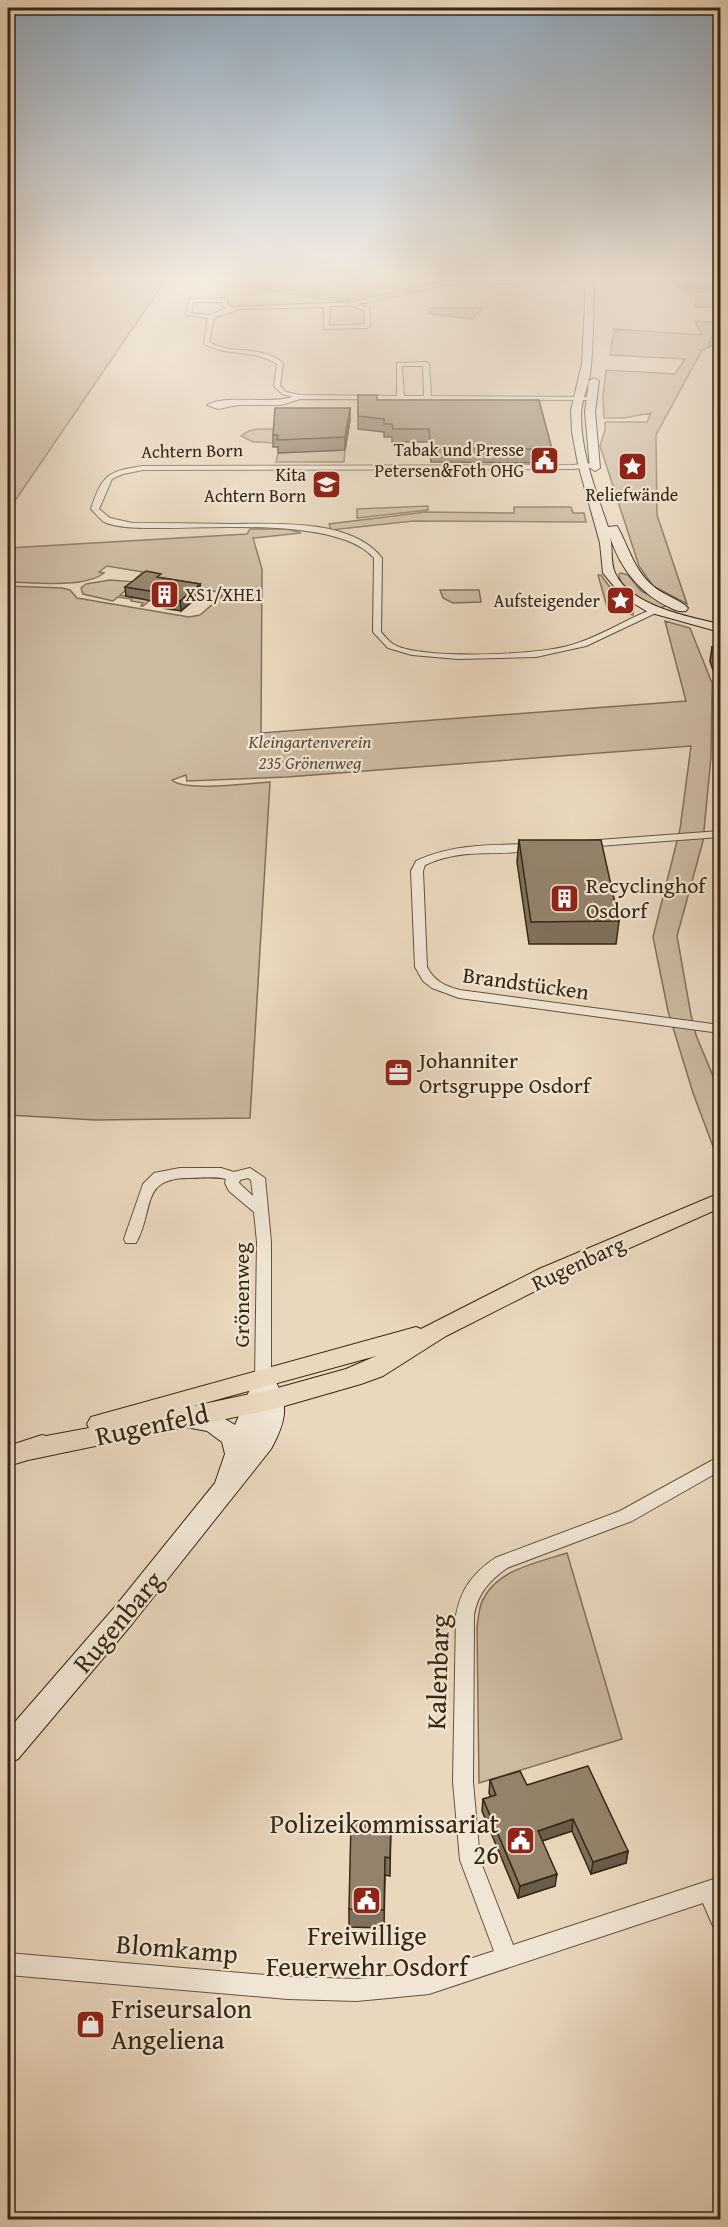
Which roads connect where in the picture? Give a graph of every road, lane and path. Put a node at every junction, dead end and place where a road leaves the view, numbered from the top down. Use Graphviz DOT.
graph roads {
  1 [pos="277,385"];
  2 [pos="400,385"];
  3 [pos="427,385"];
  4 [pos="583,385"];
  5 [pos="593,385"];
  6 [pos="300,397"];
  7 [pos="401,399"];
  8 [pos="428,399"];
  9 [pos="579,399"];
  10 [pos="591,399"];
  11 [pos="238,403"];
  12 [pos="590,411"];
  13 [pos="589,466"];
  14 [pos="608,572"];
  15 [pos="634,572"];
  16 [pos="656,611"];
  17 [pos="720,620"];
  18 [pos="720,628"];
  19 [pos="720,834"];
  20 [pos="577,844"];
  21 [pos="545,846"];
  22 [pos="720,1029"];
  23 [pos="234,1177"];
  24 [pos="720,1200"];
  25 [pos="262,1211"];
  26 [pos="131,1239"];
  27 [pos="264,1394"];
  28 [pos="181,1419"];
  29 [pos="236,1452"];
  30 [pos="18,1453"];
  31 [pos="720,1463"];
  32 [pos="224,1491"];
  33 [pos="8,1750"];
  34 [pos="714,1889"];
  35 [pos="720,1919"];
  36 [pos="507,1958"];
  37 [pos="8,1964"];
  1 -- 6 [label="street"];
  2 -- 7 [label="street"];
  3 -- 8 [label="street"];
  4 -- 9 [label="street"];
  5 -- 10 [label="street"];
  6 -- 7 [label="street"];
  6 -- 11 [label="street"];
  7 -- 8 [label="street"];
  8 -- 9 [label="street"];
  9 -- 10 [label="street"];
  9 -- 12 [label="street"];
  9 -- 13 [label="street"];
  10 -- 12 [label="street"];
  12 -- 13 [label="street"];
  13 -- 14 [label="street"];
  13 -- 15 [label="street"];
  13 -- 16 [label="street, Achtern Born"];
  14 -- 15 [label="street"];
  14 -- 16 [label="street"];
  15 -- 17 [label="street"];
  16 -- 18 [label="street"];
  19 -- 20 [label="street"];
  21 -- 22 [label="street, Brandstücken"];
  23 -- 25 [label="street, Grönenweg"];
  23 -- 25 [label="street, Grönenweg"];
  23 -- 26 [label="street, Grönenweg"];
  24 -- 27 [label="main road, Rugenbarg"];
  25 -- 27 [label="street, Grönenweg"];
  27 -- 28 [label="main road, Rugenfeld"];
  27 -- 29 [label="street, Rugenbarg"];
  27 -- 30 [label="main road, Rugenfeld"];
  27 -- 32 [label="street, Rugenbarg"];
  28 -- 29 [label="street"];
  28 -- 30 [label="main road, Rugenfeld"];
  29 -- 32 [label="street, Rugenbarg"];
  31 -- 36 [label="street, Kalenbarg"];
  32 -- 33 [label="street, Rugenbarg"];
  34 -- 35 [label="street"];
  34 -- 36 [label="street, Blomkamp"];
  36 -- 37 [label="street, Blomkamp"];
}
